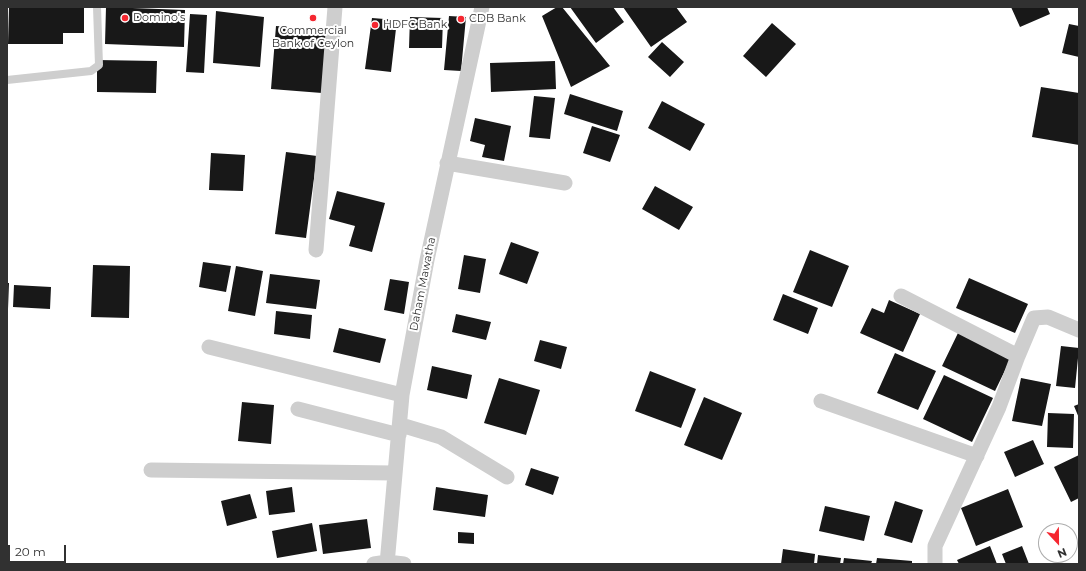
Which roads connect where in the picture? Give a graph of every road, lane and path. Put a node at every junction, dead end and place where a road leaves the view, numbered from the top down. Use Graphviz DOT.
graph roads {
  1 [pos="97,7"];
  2 [pos="335,7"];
  3 [pos="482,7"];
  4 [pos="7,80"];
  5 [pos="447,163"];
  6 [pos="565,183"];
  7 [pos="316,250"];
  8 [pos="901,296"];
  9 [pos="1079,330"];
  10 [pos="209,347"];
  11 [pos="1018,356"];
  12 [pos="402,395"];
  13 [pos="821,401"];
  14 [pos="298,409"];
  15 [pos="400,430"];
  16 [pos="977,456"];
  17 [pos="151,470"];
  18 [pos="394,473"];
  19 [pos="507,477"];
  20 [pos="383,563"];
  21 [pos="404,564"];
  22 [pos="935,564"];
  1 -- 4 [label="lane"];
  2 -- 7 [label="street"];
  3 -- 5 [label="street, Daham Mawatha"];
  5 -- 6 [label="street"];
  5 -- 12 [label="street, Daham Mawatha"];
  8 -- 11 [label="street"];
  9 -- 11 [label="street"];
  10 -- 12 [label="street"];
  11 -- 16 [label="street"];
  12 -- 15 [label="street, Daham Mawatha"];
  13 -- 16 [label="street"];
  14 -- 15 [label="street"];
  15 -- 18 [label="street, Daham Mawatha"];
  15 -- 19 [label="street"];
  16 -- 22 [label="street"];
  17 -- 18 [label="street"];
  18 -- 20 [label="street, Daham Mawatha"];
  20 -- 21 [label="street"];
}
